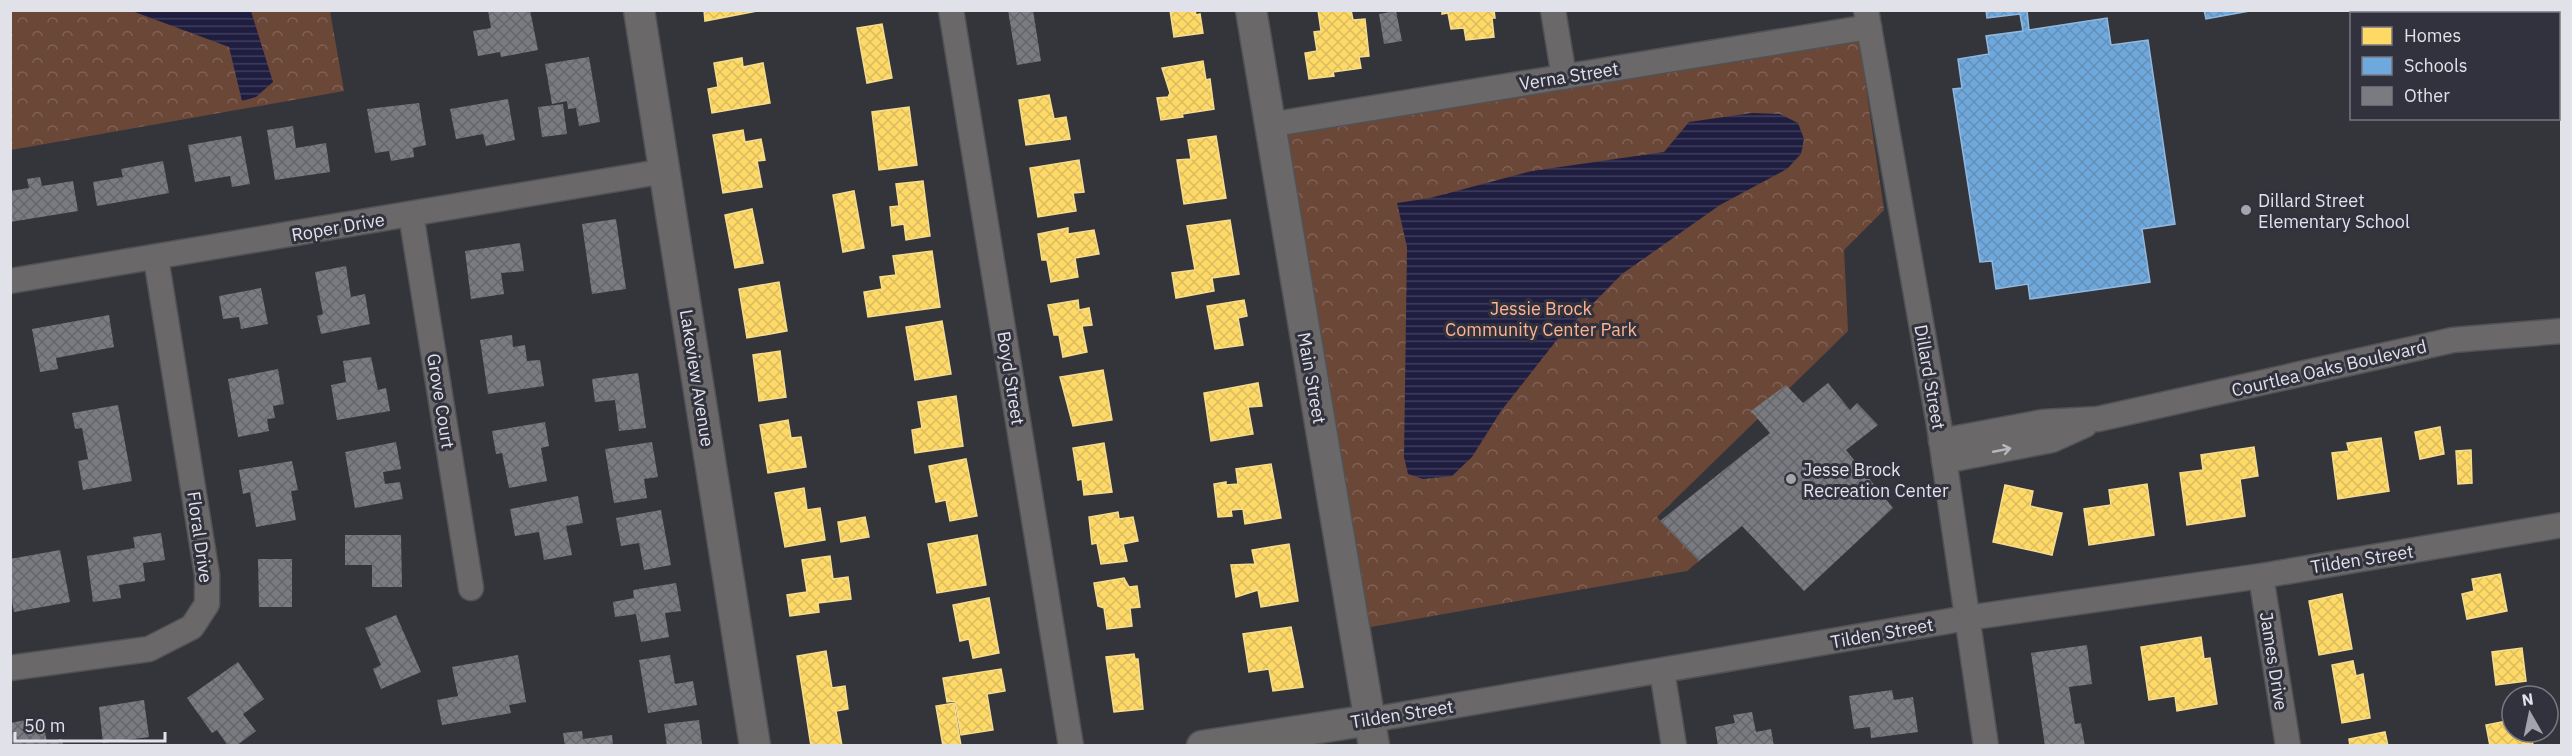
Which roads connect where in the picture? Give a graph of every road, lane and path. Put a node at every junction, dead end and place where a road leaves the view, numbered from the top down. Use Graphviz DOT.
graph roads {
  1 [pos="639,10"];
  2 [pos="951,10"];
  3 [pos="1251,10"];
  4 [pos="1553,10"];
  5 [pos="1868,19"];
  6 [pos="1564,77"];
  7 [pos="1269,125"];
  8 [pos="665,171"];
  9 [pos="411,214"];
  10 [pos="156,258"];
  11 [pos="10,281"];
  12 [pos="2562,331"];
  13 [pos="1943,451"];
  14 [pos="2561,526"];
  15 [pos="2260,576"];
  16 [pos="471,588"];
  17 [pos="1967,618"];
  18 [pos="10,668"];
  19 [pos="1662,671"];
  20 [pos="1372,733"];
  21 [pos="755,746"];
  22 [pos="1071,746"];
  23 [pos="1203,746"];
  24 [pos="1674,746"];
  25 [pos="1986,746"];
  26 [pos="2288,746"];
  1 -- 8 [label="street, Lakeview Avenue"];
  2 -- 22 [label="street, Boyd Street"];
  3 -- 7 [label="street, Main Street"];
  4 -- 6 [label="street"];
  5 -- 6 [label="street, Verna Street"];
  5 -- 13 [label="street, Dillard Street"];
  6 -- 7 [label="street, Verna Street"];
  7 -- 20 [label="street, Main Street"];
  8 -- 9 [label="street, Roper Drive"];
  8 -- 21 [label="street, Lakeview Avenue"];
  9 -- 10 [label="street, Roper Drive"];
  9 -- 16 [label="street, Grove Court"];
  10 -- 11 [label="street, Roper Drive"];
  10 -- 18 [label="street, Floral Drive"];
  12 -- 13 [label="street, Courtlea Oaks Boulevard"];
  13 -- 17 [label="street, Dillard Street"];
  14 -- 15 [label="street, Tilden Street"];
  15 -- 17 [label="street, Tilden Street"];
  15 -- 26 [label="street, James Drive"];
  17 -- 19 [label="street, Tilden Street"];
  17 -- 25 [label="street, Dillard Street"];
  19 -- 20 [label="street, Tilden Street"];
  19 -- 24 [label="street"];
  20 -- 23 [label="street, Tilden Street"];
}
